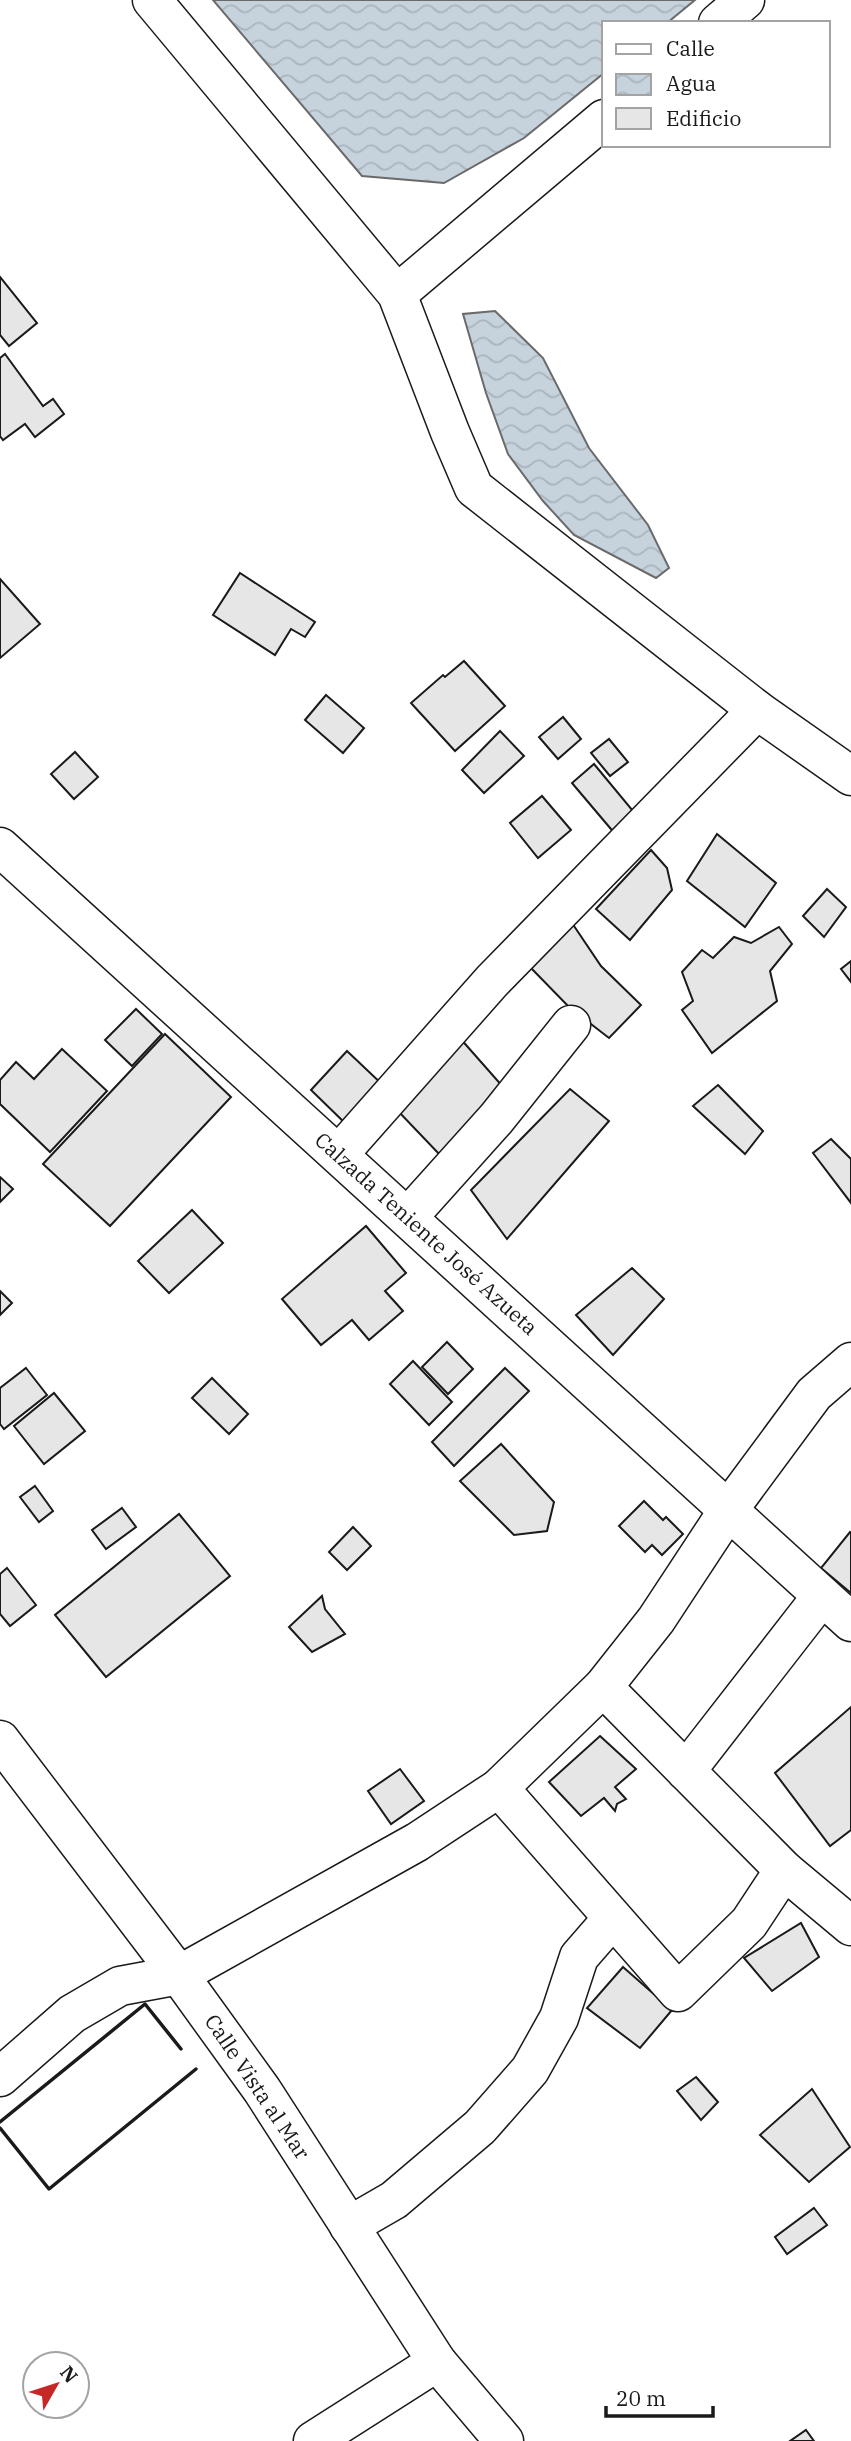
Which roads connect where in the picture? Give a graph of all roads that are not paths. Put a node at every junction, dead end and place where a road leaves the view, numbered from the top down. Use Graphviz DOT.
graph roads {
  1 [pos="152,0"];
  2 [pos="745,0"];
  3 [pos="720,21"];
  4 [pos="602,121"];
  5 [pos="397,294"];
  6 [pos="757,710"];
  7 [pos="851,776"];
  8 [pos="0,847"];
  9 [pos="571,1025"];
  10 [pos="339,1154"];
  11 [pos="408,1217"];
  12 [pos="851,1362"];
  13 [pos="729,1509"];
  14 [pos="822,1596"];
  15 [pos="851,1622"];
  16 [pos="603,1687"];
  17 [pos="0,1740"];
  18 [pos="686,1771"];
  19 [pos="499,1788"];
  20 [pos="784,1870"];
  21 [pos="612,1919"];
  22 [pos="851,1926"];
  23 [pos="179,1975"];
  24 [pos="0,2077"];
  25 [pos="349,2226"];
  26 [pos="438,2362"];
  27 [pos="313,2441"];
  28 [pos="504,2441"];
  1 -- 5 [label="street"];
  2 -- 3 [label="street"];
  4 -- 5 [label="street"];
  5 -- 6 [label="street"];
  6 -- 7 [label="street"];
  6 -- 10 [label="street"];
  8 -- 10 [label="street, Calzada Teniente José Azueta"];
  9 -- 11 [label="street"];
  10 -- 11 [label="street, Calzada Teniente José Azueta"];
  11 -- 13 [label="street, Calzada Teniente José Azueta"];
  12 -- 13 [label="street"];
  13 -- 14 [label="street, Calzada Teniente José Azueta"];
  13 -- 16 [label="street"];
  14 -- 15 [label="street, Calzada Teniente José Azueta"];
  14 -- 18 [label="street"];
  16 -- 18 [label="street"];
  16 -- 19 [label="street"];
  17 -- 23 [label="street, Calle Vista al Mar"];
  18 -- 20 [label="street"];
  19 -- 21 [label="street"];
  19 -- 23 [label="street"];
  20 -- 21 [label="street"];
  20 -- 22 [label="street"];
  21 -- 25 [label="street"];
  23 -- 24 [label="street"];
  23 -- 25 [label="street, Calle Vista al Mar"];
  25 -- 26 [label="street, Calle Vista al Mar"];
  26 -- 27 [label="street"];
  26 -- 28 [label="street, Calle Vista al Mar"];
}
